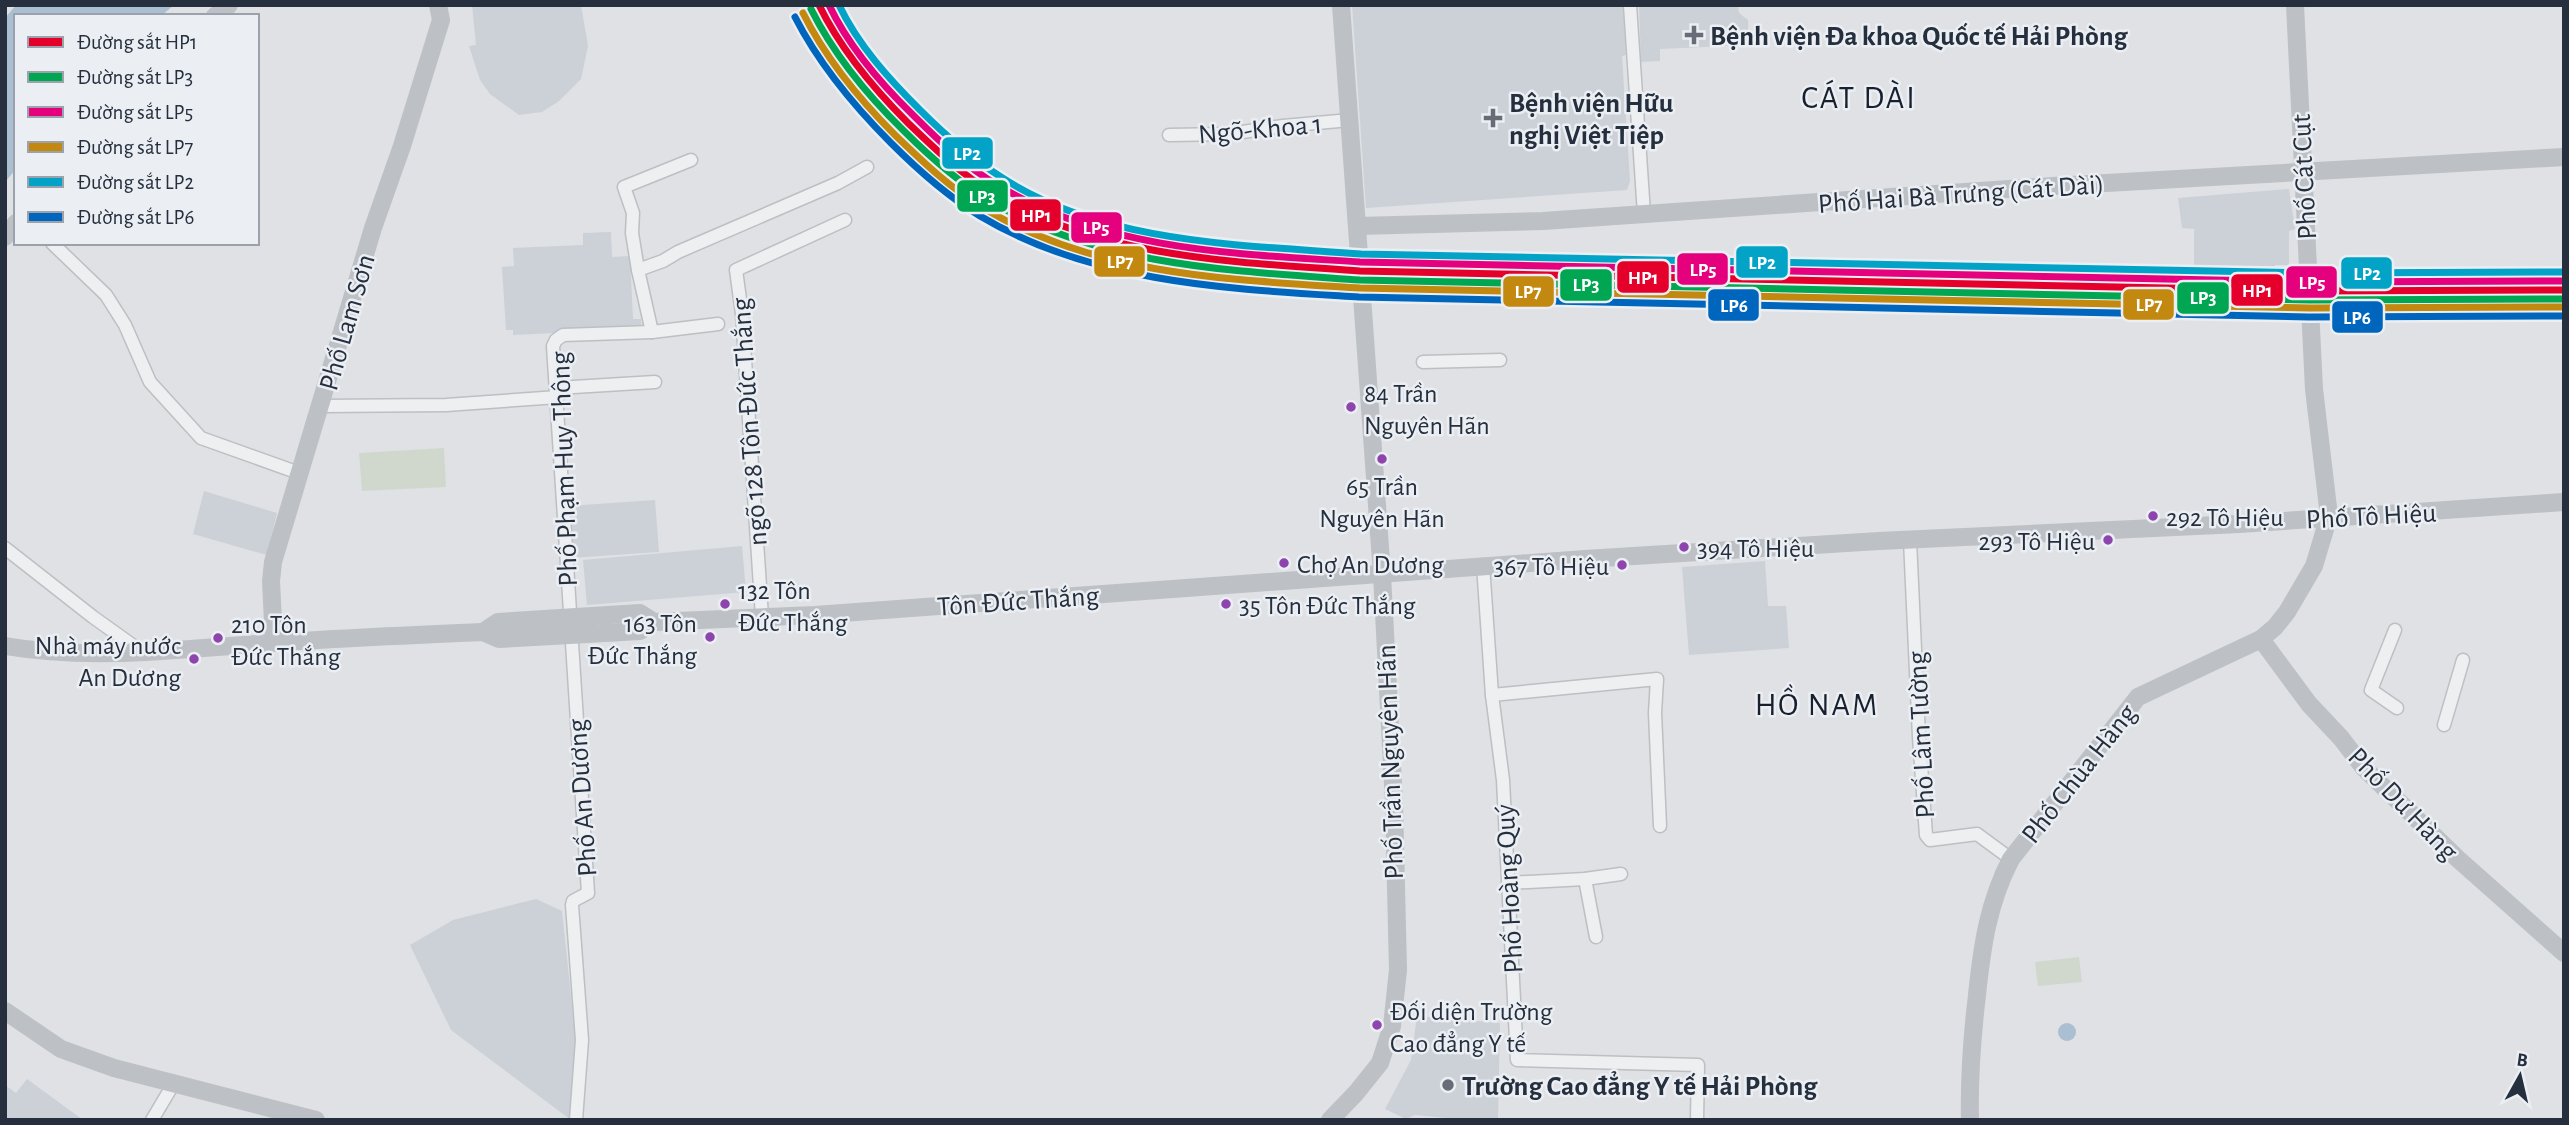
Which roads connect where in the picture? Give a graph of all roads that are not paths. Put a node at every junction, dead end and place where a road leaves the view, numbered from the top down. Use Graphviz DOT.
graph roads {
  1 [pos="438,5"];
  2 [pos="1341,5"];
  3 [pos="1630,5"];
  4 [pos="2295,5"];
  5 [pos="1350,120"];
  6 [pos="1169,135"];
  7 [pos="2564,157"];
  8 [pos="691,160"];
  9 [pos="867,167"];
  10 [pos="2303,172"];
  11 [pos="1644,214"];
  12 [pos="845,220"];
  13 [pos="1359,226"];
  14 [pos="54,245"];
  15 [pos="638,270"];
  16 [pos="718,324"];
  17 [pos="652,332"];
  18 [pos="1500,360"];
  19 [pos="1423,362"];
  20 [pos="655,382"];
  21 [pos="557,393"];
  22 [pos="321,406"];
  23 [pos="299,473"];
  24 [pos="2564,502"];
  25 [pos="2329,516"];
  26 [pos="1910,540"];
  27 [pos="5,548"];
  28 [pos="1483,565"];
  29 [pos="1382,575"];
  30 [pos="762,617"];
  31 [pos="569,626"];
  32 [pos="2395,630"];
  33 [pos="2261,639"];
  34 [pos="274,643"];
  35 [pos="5,646"];
  36 [pos="142,652"];
  37 [pos="2463,660"];
  38 [pos="1492,695"];
  39 [pos="2397,708"];
  40 [pos="2444,724"];
  41 [pos="1660,826"];
  42 [pos="2011,859"];
  43 [pos="1622,874"];
  44 [pos="1585,879"];
  45 [pos="1508,883"];
  46 [pos="1596,937"];
  47 [pos="2564,953"];
  48 [pos="5,1011"];
  49 [pos="174,1083"];
  50 [pos="152,1120"];
  51 [pos="316,1120"];
  52 [pos="576,1120"];
  53 [pos="1329,1120"];
  54 [pos="1697,1120"];
  55 [pos="1970,1120"];
  1 -- 22 [label="main road, Phố Lam Sơn"];
  2 -- 5 [label="main road, Phố Trần Nguyên Hãn"];
  3 -- 11 [label="street"];
  4 -- 10 [label="main road, Phố Cát Cụt"];
  5 -- 6 [label="street, Ngõ-Khoa 1"];
  5 -- 13 [label="main road, Phố Trần Nguyên Hãn"];
  7 -- 10 [label="main road, Phố Hai Bà Trưng (Cát Dài)"];
  8 -- 15 [label="street"];
  9 -- 15 [label="street"];
  10 -- 11 [label="main road, Phố Hai Bà Trưng (Cát Dài)"];
  10 -- 25 [label="main road, Phố Cát Cụt"];
  11 -- 13 [label="main road, Phố Hai Bà Trưng (Cát Dài)"];
  12 -- 30 [label="street, ngõ 128 Tôn Đức Thắng"];
  13 -- 29 [label="main road, Phố Trần Nguyên Hãn"];
  14 -- 23 [label="street"];
  15 -- 17 [label="street"];
  16 -- 17 [label="street, Phố Phạm Huy Thông"];
  17 -- 21 [label="street, Phố Phạm Huy Thông"];
  18 -- 19 [label="street"];
  20 -- 21 [label="street"];
  21 -- 22 [label="street"];
  21 -- 31 [label="street, Phố Phạm Huy Thông"];
  22 -- 23 [label="main road, Phố Lam Sơn"];
  23 -- 34 [label="main road, Phố Lam Sơn"];
  24 -- 25 [label="main road, Phố Tô Hiệu"];
  25 -- 26 [label="main road, Phố Tô Hiệu"];
  25 -- 33 [label="main road, Phố Chùa Hàng"];
  26 -- 28 [label="main road, Phố Tô Hiệu"];
  26 -- 42 [label="street, Phố Lâm Tường"];
  27 -- 36 [label="street"];
  28 -- 29 [label="main road, Phố Tô Hiệu"];
  28 -- 38 [label="street, Phố Hoàng Quý"];
  29 -- 30 [label="main road, Tôn Đức Thắng"];
  29 -- 53 [label="main road, Phố Trần Nguyên Hãn"];
  30 -- 31 [label="main road, Tôn Đức Thắng"];
  31 -- 34 [label="main road, Tôn Đức Thắng"];
  31 -- 52 [label="street, Phố An Dương"];
  32 -- 39 [label="street"];
  33 -- 42 [label="main road, Phố Chùa Hàng"];
  33 -- 47 [label="main road, Phố Dư Hàng"];
  34 -- 36 [label="main road, Tôn Đức Thắng"];
  35 -- 36 [label="main road, Tôn Đức Thắng"];
  37 -- 40 [label="street"];
  38 -- 41 [label="street"];
  38 -- 45 [label="street, Phố Hoàng Quý"];
  42 -- 55 [label="main road, Phố Chùa Hàng"];
  43 -- 44 [label="street"];
  44 -- 45 [label="street"];
  44 -- 46 [label="street"];
  45 -- 54 [label="street, Phố Hoàng Quý"];
  48 -- 49 [label="main road"];
  49 -- 50 [label="street"];
  49 -- 51 [label="main road"];
}
